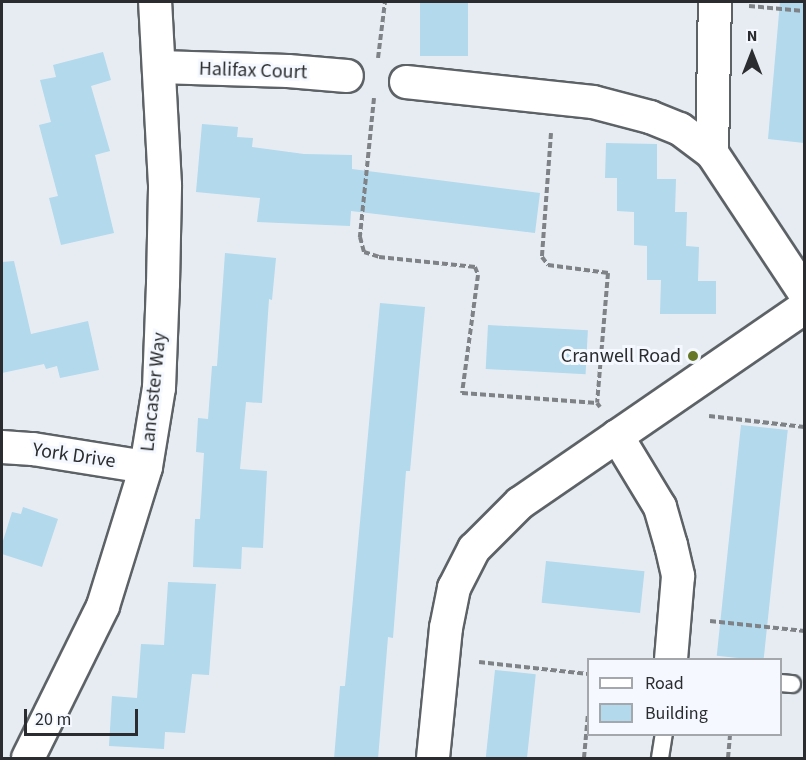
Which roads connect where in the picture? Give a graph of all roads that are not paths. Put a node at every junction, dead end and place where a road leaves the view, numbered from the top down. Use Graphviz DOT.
graph roads {
  1 [pos="154,2"];
  2 [pos="715,2"];
  3 [pos="159,67"];
  4 [pos="347,76"];
  5 [pos="406,82"];
  6 [pos="712,153"];
  7 [pos="804,292"];
  8 [pos="804,308"];
  9 [pos="617,436"];
  10 [pos="2,447"];
  11 [pos="146,467"];
  12 [pos="671,658"];
  13 [pos="664,736"];
  14 [pos="28,759"];
  15 [pos="433,759"];
  16 [pos="660,759"];
  1 -- 3 [label="street, Lancaster Way"];
  2 -- 6 [label="street"];
  3 -- 4 [label="street, Halifax Court"];
  3 -- 11 [label="street, Lancaster Way"];
  5 -- 6 [label="street"];
  6 -- 7 [label="street"];
  8 -- 9 [label="street"];
  9 -- 12 [label="street"];
  9 -- 15 [label="street"];
  10 -- 11 [label="street, York Drive"];
  11 -- 14 [label="street, Lancaster Way"];
  13 -- 16 [label="lane"];
}
